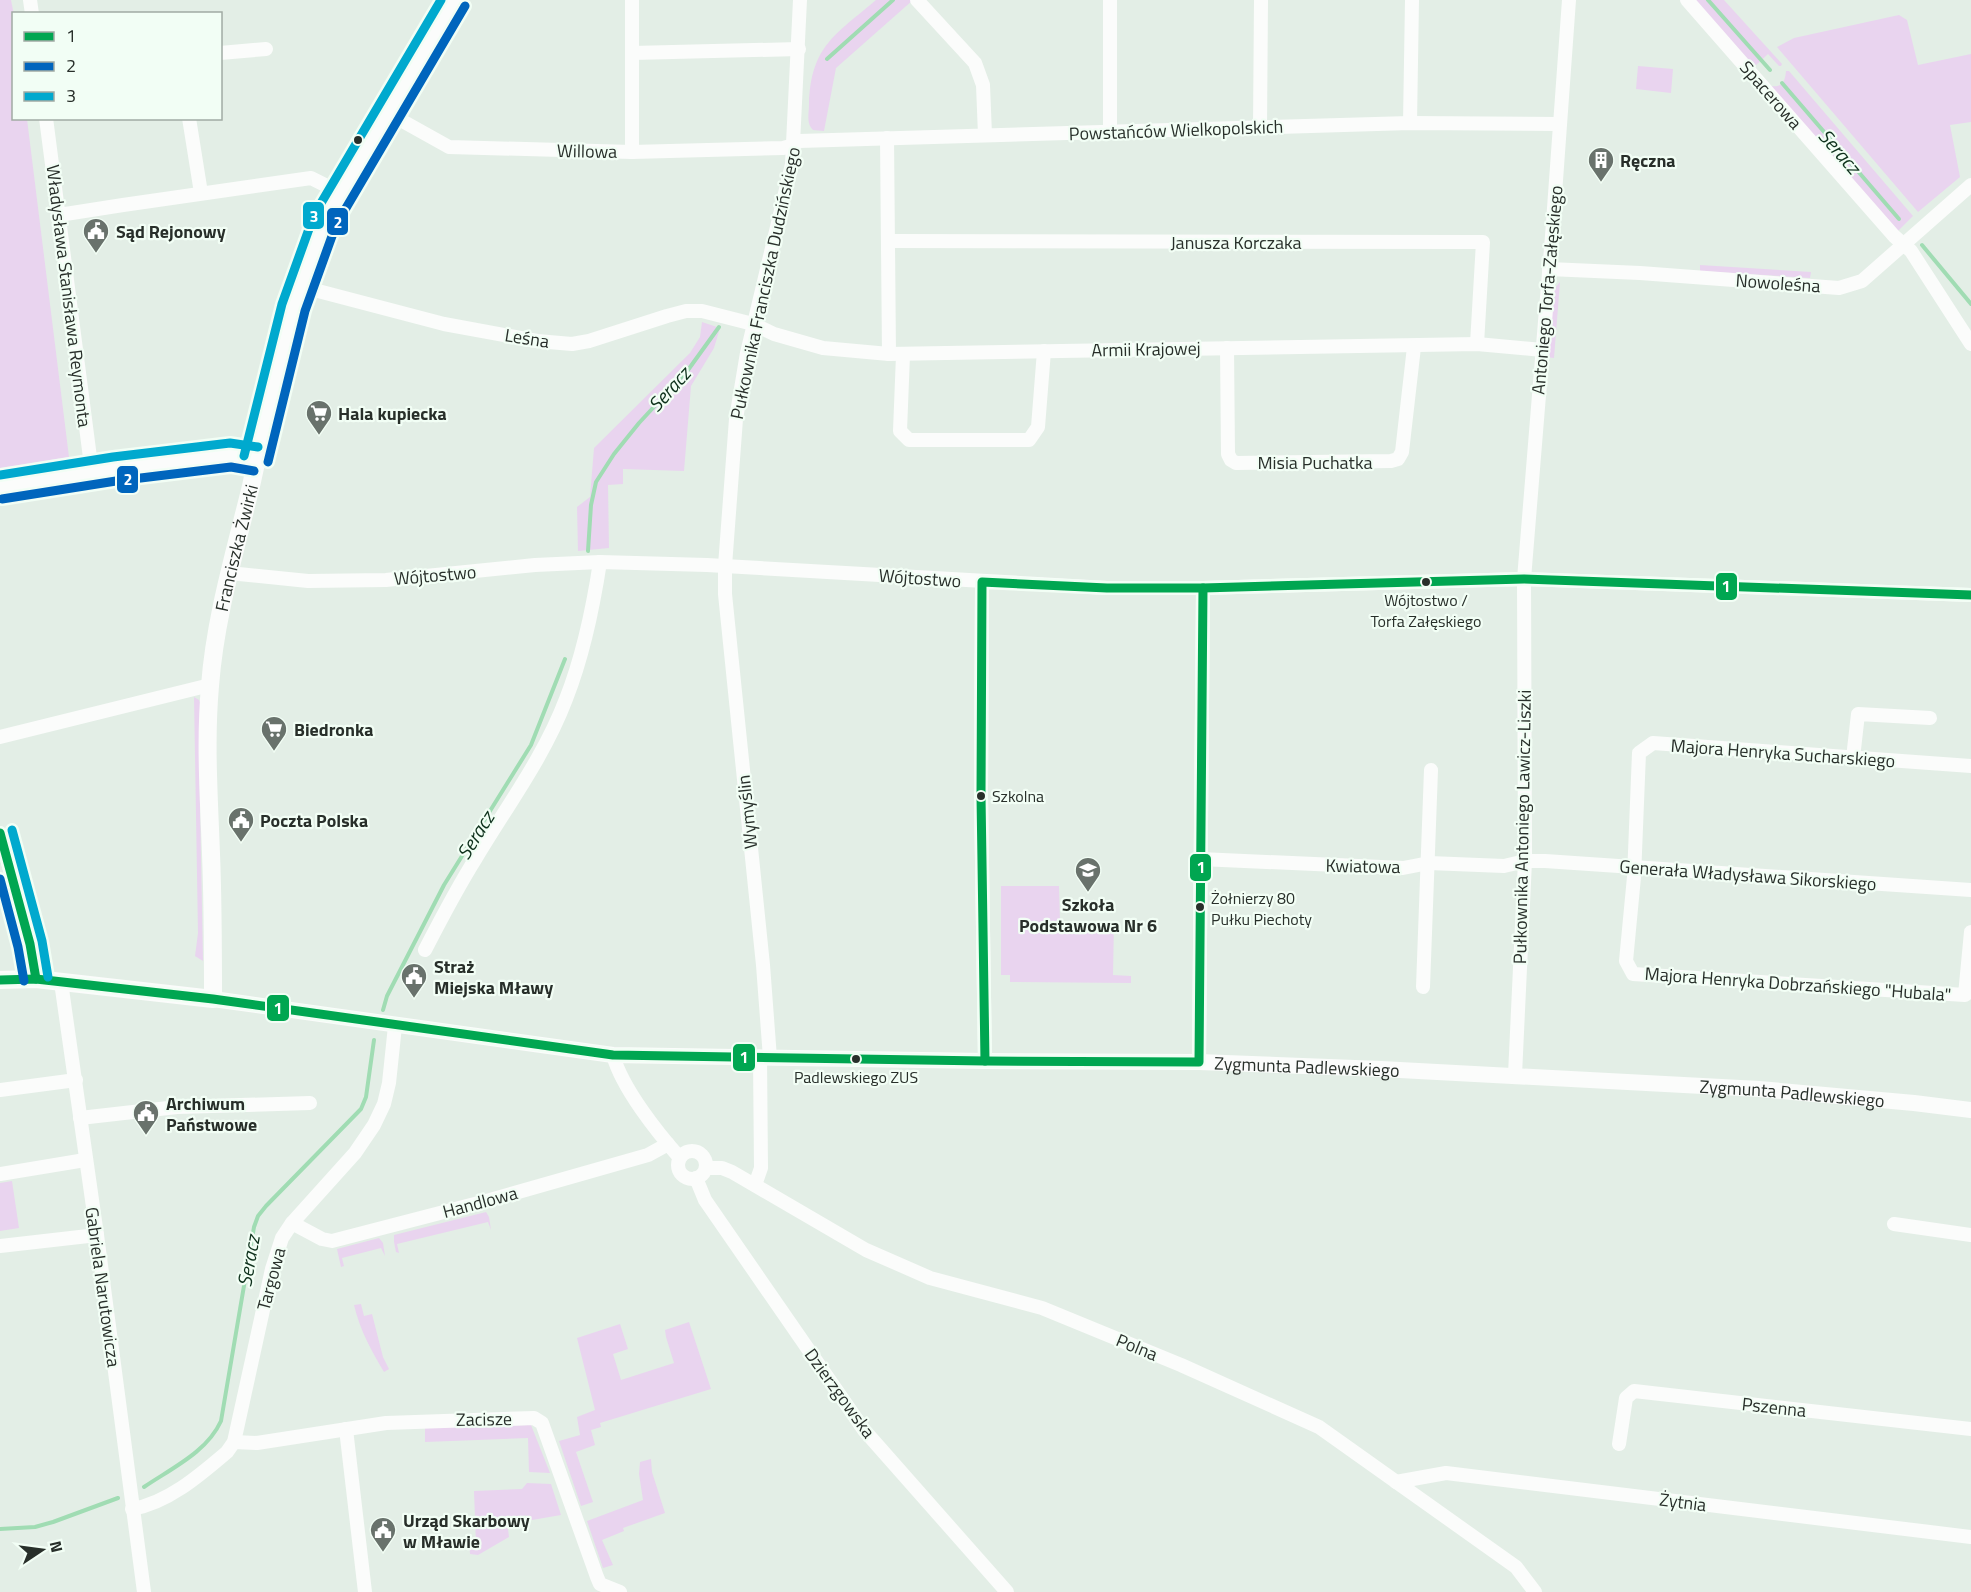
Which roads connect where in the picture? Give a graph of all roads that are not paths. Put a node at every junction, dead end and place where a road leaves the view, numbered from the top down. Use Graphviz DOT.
graph roads {
  1 [pos="455,0"];
  2 [pos="633,0"];
  3 [pos="800,0"];
  4 [pos="917,0"];
  5 [pos="1110,0"];
  6 [pos="1261,0"];
  7 [pos="1412,0"];
  8 [pos="1569,0"];
  9 [pos="1688,0"];
  10 [pos="266,49"];
  11 [pos="799,49"];
  12 [pos="222,53"];
  13 [pos="632,53"];
  14 [pos="388,113"];
  15 [pos="46,120"];
  16 [pos="189,120"];
  17 [pos="1410,123"];
  18 [pos="1559,124"];
  19 [pos="1260,127"];
  20 [pos="1110,131"];
  21 [pos="985,135"];
  22 [pos="887,138"];
  23 [pos="794,145"];
  24 [pos="632,152"];
  25 [pos="1971,185"];
  26 [pos="201,193"];
  27 [pos="340,193"];
  28 [pos="59,215"];
  29 [pos="888,241"];
  30 [pos="1904,243"];
  31 [pos="1549,269"];
  32 [pos="299,286"];
  33 [pos="753,324"];
  34 [pos="1477,344"];
  35 [pos="1971,344"];
  36 [pos="1414,347"];
  37 [pos="1227,348"];
  38 [pos="1542,350"];
  39 [pos="1044,351"];
  40 [pos="896,354"];
  41 [pos="256,459"];
  42 [pos="92,472"];
  43 [pos="0,487"];
  44 [pos="600,562"];
  45 [pos="725,566"];
  46 [pos="229,573"];
  47 [pos="1524,579"];
  48 [pos="982,582"];
  49 [pos="1203,588"];
  50 [pos="1971,595"];
  51 [pos="210,685"];
  52 [pos="1930,718"];
  53 [pos="0,737"];
  54 [pos="1853,758"];
  55 [pos="1971,766"];
  56 [pos="1431,770"];
  57 [pos="0,833"];
  58 [pos="1200,859"];
  59 [pos="1525,861"];
  60 [pos="1428,863"];
  61 [pos="1635,866"];
  62 [pos="1971,890"];
  63 [pos="1971,932"];
  64 [pos="425,950"];
  65 [pos="36,979"];
  66 [pos="8,980"];
  67 [pos="61,982"];
  68 [pos="1423,987"];
  69 [pos="213,999"];
  70 [pos="395,1026"];
  71 [pos="613,1055"];
  72 [pos="765,1058"];
  73 [pos="985,1061"];
  74 [pos="1199,1062"];
  75 [pos="1515,1075"];
  76 [pos="76,1080"];
  77 [pos="0,1089"];
  78 [pos="310,1103"];
  79 [pos="1971,1110"];
  80 [pos="80,1118"];
  81 [pos="668,1144"];
  82 [pos="680,1158"];
  83 [pos="85,1160"];
  84 [pos="701,1173"];
  85 [pos="0,1174"];
  86 [pos="755,1185"];
  87 [pos="292,1223"];
  88 [pos="1894,1224"];
  89 [pos="97,1235"];
  90 [pos="1971,1235"];
  91 [pos="0,1245"];
  92 [pos="346,1429"];
  93 [pos="1971,1429"];
  94 [pos="234,1442"];
  95 [pos="1619,1444"];
  96 [pos="1396,1482"];
  97 [pos="132,1509"];
  98 [pos="1971,1537"];
  99 [pos="144,1592"];
  100 [pos="365,1592"];
  101 [pos="620,1592"];
  102 [pos="1007,1592"];
  103 [pos="1535,1592"];
  1 -- 14 [label="main road, Franciszka Żwirki"];
  2 -- 13 [label="street"];
  3 -- 11 [label="street, Pułkownika Franciszka Dudzińskiego"];
  4 -- 21 [label="street"];
  5 -- 20 [label="street"];
  6 -- 19 [label="street"];
  7 -- 17 [label="street"];
  8 -- 18 [label="street, Antoniego Torfa-Załęskiego"];
  9 -- 30 [label="street, Spacerowa"];
  10 -- 12 [label="street"];
  11 -- 13 [label="street"];
  11 -- 23 [label="street, Pułkownika Franciszka Dudzińskiego"];
  13 -- 24 [label="street"];
  14 -- 24 [label="street, Willowa"];
  14 -- 27 [label="main road, Franciszka Żwirki"];
  15 -- 28 [label="street, Władysława Stanisława Reymonta"];
  16 -- 26 [label="street"];
  17 -- 18 [label="street, Powstańców Wielkopolskich"];
  17 -- 19 [label="street, Powstańców Wielkopolskich"];
  18 -- 31 [label="street, Antoniego Torfa-Załęskiego"];
  19 -- 20 [label="street, Powstańców Wielkopolskich"];
  20 -- 21 [label="street, Powstańców Wielkopolskich"];
  21 -- 22 [label="street, Powstańców Wielkopolskich"];
  22 -- 23 [label="street, Powstańców Wielkopolskich"];
  22 -- 29 [label="street"];
  23 -- 24 [label="street, Willowa"];
  23 -- 33 [label="street, Pułkownika Franciszka Dudzińskiego"];
  25 -- 30 [label="street, Nowoleśna"];
  26 -- 27 [label="street"];
  26 -- 28 [label="street"];
  27 -- 32 [label="main road, Franciszka Żwirki"];
  28 -- 42 [label="street, Władysława Stanisława Reymonta"];
  29 -- 34 [label="street, Janusza Korczaka"];
  29 -- 40 [label="street"];
  30 -- 31 [label="street, Nowoleśna"];
  30 -- 35 [label="street, Spacerowa"];
  31 -- 38 [label="street, Antoniego Torfa-Załęskiego"];
  32 -- 33 [label="street, Leśna"];
  32 -- 41 [label="main road, Franciszka Żwirki"];
  33 -- 40 [label="street, Armii Krajowej"];
  33 -- 45 [label="street, Pułkownika Franciszka Dudzińskiego"];
  34 -- 36 [label="street, Armii Krajowej"];
  34 -- 38 [label="street, Armii Krajowej"];
  36 -- 37 [label="street, Armii Krajowej"];
  36 -- 37 [label="street, Misia Puchatka"];
  37 -- 39 [label="street, Armii Krajowej"];
  38 -- 47 [label="street, Antoniego Torfa-Załęskiego"];
  39 -- 40 [label="street, Armii Krajowej"];
  39 -- 40 [label="street"];
  41 -- 42 [label="street"];
  41 -- 46 [label="main road, Franciszka Żwirki"];
  42 -- 43 [label="street"];
  44 -- 45 [label="street, Wójtostwo"];
  44 -- 46 [label="street, Wójtostwo"];
  44 -- 64 [label="street"];
  45 -- 48 [label="street, Wójtostwo"];
  45 -- 72 [label="street, Wymyślin"];
  46 -- 51 [label="main road, Franciszka Żwirki"];
  47 -- 49 [label="street, Wójtostwo"];
  47 -- 50 [label="street, Wójtostwo"];
  47 -- 59 [label="street, Pułkownika Antoniego Lawicz-Liszki"];
  48 -- 49 [label="street, Wójtostwo"];
  48 -- 73 [label="street"];
  49 -- 58 [label="street"];
  51 -- 53 [label="street"];
  51 -- 69 [label="main road, Franciszka Żwirki"];
  52 -- 54 [label="street"];
  54 -- 55 [label="street, Majora Henryka Sucharskiego"];
  54 -- 61 [label="street, Majora Henryka Sucharskiego"];
  56 -- 60 [label="street"];
  57 -- 65 [label="street"];
  58 -- 60 [label="street, Kwiatowa"];
  58 -- 74 [label="street"];
  59 -- 60 [label="street, Kwiatowa"];
  59 -- 61 [label="street, Generała Władysława Sikorskiego"];
  59 -- 75 [label="street, Pułkownika Antoniego Lawicz-Liszki"];
  60 -- 68 [label="street"];
  61 -- 62 [label="street, Generała Władysława Sikorskiego"];
  61 -- 63 [label="street, Majora Henryka Dobrzańskiego \"Hubala\""];
  65 -- 66 [label="main road, Zygmunta Padlewskiego"];
  65 -- 67 [label="main road, Zygmunta Padlewskiego"];
  67 -- 69 [label="main road, Zygmunta Padlewskiego"];
  67 -- 76 [label="street, Gabriela Narutowicza"];
  69 -- 70 [label="street, Zygmunta Padlewskiego"];
  70 -- 71 [label="street, Zygmunta Padlewskiego"];
  70 -- 87 [label="street, Targowa"];
  71 -- 72 [label="street, Zygmunta Padlewskiego"];
  71 -- 81 [label="street, Dzierzgowska"];
  72 -- 73 [label="street, Zygmunta Padlewskiego"];
  72 -- 86 [label="street, Wymyślin"];
  73 -- 74 [label="street, Zygmunta Padlewskiego"];
  74 -- 75 [label="street, Zygmunta Padlewskiego"];
  75 -- 79 [label="street, Zygmunta Padlewskiego"];
  76 -- 77 [label="street"];
  76 -- 80 [label="street, Gabriela Narutowicza"];
  78 -- 80 [label="street"];
  80 -- 83 [label="street, Gabriela Narutowicza"];
  81 -- 82 [label="street, Dzierzgowska"];
  81 -- 87 [label="street, Handlowa"];
  82 -- 84 [label="street, Dzierzgowska"];
  82 -- 84 [label="street, Dzierzgowska"];
  83 -- 85 [label="street"];
  83 -- 89 [label="street, Gabriela Narutowicza"];
  84 -- 86 [label="street, Polna"];
  84 -- 102 [label="street, Dzierzgowska"];
  86 -- 96 [label="street, Polna"];
  87 -- 94 [label="street, Targowa"];
  88 -- 90 [label="street"];
  89 -- 91 [label="street"];
  89 -- 97 [label="street, Gabriela Narutowicza"];
  92 -- 94 [label="street, Zacisze"];
  92 -- 100 [label="street"];
  92 -- 101 [label="street, Zacisze"];
  93 -- 95 [label="street, Pszenna"];
  94 -- 97 [label="street"];
  96 -- 98 [label="street, Żytnia"];
  96 -- 103 [label="street, Polna"];
  97 -- 99 [label="street, Gabriela Narutowicza"];
}
